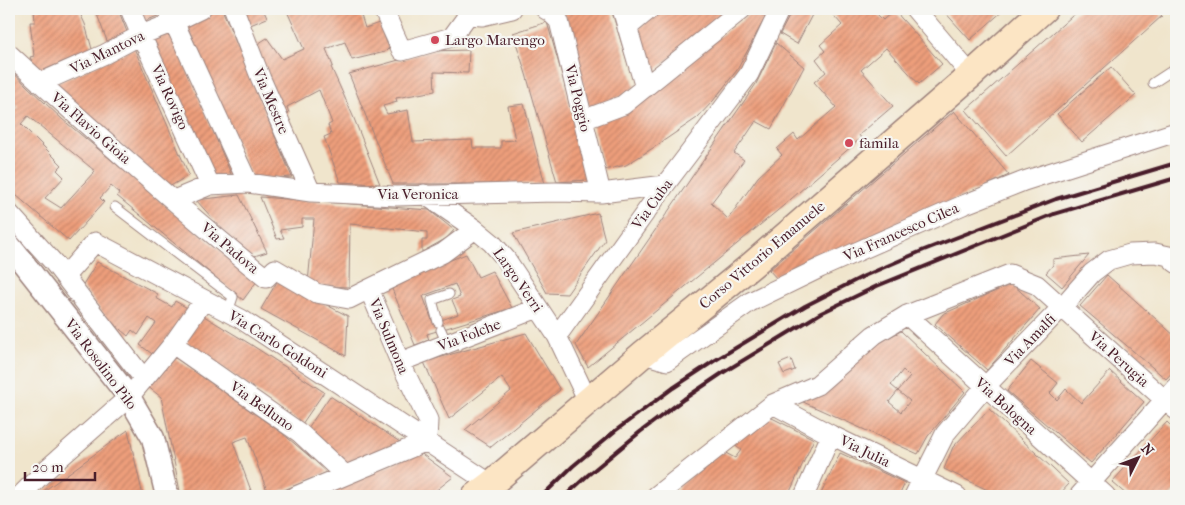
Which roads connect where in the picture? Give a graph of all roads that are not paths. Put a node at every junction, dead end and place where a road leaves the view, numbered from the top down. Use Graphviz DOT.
graph roads {
  1 [pos="130,9"];
  2 [pos="201,9"];
  3 [pos="234,9"];
  4 [pos="383,9"];
  5 [pos="512,9"];
  6 [pos="545,9"];
  7 [pos="622,9"];
  8 [pos="650,9"];
  9 [pos="742,9"];
  10 [pos="780,9"];
  11 [pos="915,9"];
  12 [pos="1172,9"];
  13 [pos="1039,11"];
  14 [pos="467,12"];
  15 [pos="1176,13"];
  16 [pos="171,15"];
  17 [pos="627,28"];
  18 [pos="141,35"];
  19 [pos="9,54"];
  20 [pos="1176,68"];
  21 [pos="971,75"];
  22 [pos="40,83"];
  23 [pos="1153,83"];
  24 [pos="645,88"];
  25 [pos="583,120"];
  26 [pos="1176,132"];
  27 [pos="248,183"];
  28 [pos="210,185"];
  29 [pos="665,185"];
  30 [pos="311,192"];
  31 [pos="424,194"];
  32 [pos="602,194"];
  33 [pos="174,200"];
  34 [pos="115,207"];
  35 [pos="9,213"];
  36 [pos="475,229"];
  37 [pos="9,245"];
  38 [pos="1176,263"];
  39 [pos="65,276"];
  40 [pos="369,289"];
  41 [pos="449,294"];
  42 [pos="204,300"];
  43 [pos="1062,307"];
  44 [pos="538,308"];
  45 [pos="228,312"];
  46 [pos="907,315"];
  47 [pos="442,332"];
  48 [pos="557,336"];
  49 [pos="173,344"];
  50 [pos="643,354"];
  51 [pos="400,362"];
  52 [pos="144,379"];
  53 [pos="985,386"];
  54 [pos="129,397"];
  55 [pos="1172,399"];
  56 [pos="588,400"];
  57 [pos="773,404"];
  58 [pos="831,435"];
  59 [pos="427,441"];
  60 [pos="345,475"];
  61 [pos="918,488"];
  62 [pos="483,490"];
  63 [pos="1085,490"];
  64 [pos="20,496"];
  65 [pos="167,496"];
  66 [pos="296,496"];
  67 [pos="656,496"];
  68 [pos="804,496"];
  69 [pos="957,496"];
  70 [pos="1106,496"];
  1 -- 18 [label="street, Via Rovigo"];
  2 -- 16 [label="street, Via Mantova"];
  3 -- 30 [label="street, Via Mestre"];
  4 -- 14 [label="street"];
  5 -- 14 [label="street"];
  6 -- 25 [label="street, Via Poggio"];
  7 -- 17 [label="street"];
  8 -- 17 [label="street"];
  9 -- 24 [label="street"];
  10 -- 29 [label="street, Via Cuba"];
  11 -- 21 [label="street"];
  12 -- 15 [label="lane"];
  13 -- 21 [label="main road, Corso Vittorio Emanuele"];
  16 -- 18 [label="street, Via Mantova"];
  16 -- 27 [label="street"];
  17 -- 24 [label="street"];
  18 -- 22 [label="street, Via Mantova"];
  18 -- 28 [label="street, Via Rovigo"];
  19 -- 22 [label="street, Via Flavio Gioia"];
  20 -- 23 [label="lane"];
  21 -- 50 [label="main road, Corso Vittorio Emanuele"];
  22 -- 33 [label="street, Via Flavio Gioia"];
  24 -- 25 [label="street"];
  25 -- 32 [label="street, Via Poggio"];
  26 -- 50 [label="street, Via Francesco Cilea"];
  27 -- 28 [label="street, Via Veronica"];
  27 -- 30 [label="street, Via Veronica"];
  28 -- 33 [label="street, Via Veronica"];
  29 -- 32 [label="street, Via Veronica"];
  29 -- 48 [label="street, Via Cuba"];
  30 -- 31 [label="street, Via Veronica"];
  31 -- 32 [label="street, Via Veronica"];
  31 -- 36 [label="street, Largo Verri"];
  33 -- 40 [label="street, Via Padova"];
  34 -- 45 [label="lane"];
  35 -- 39 [label="street"];
  36 -- 40 [label="street, Via Sulmona"];
  36 -- 44 [label="street, Largo Verri"];
  37 -- 54 [label="street, Via Rosolino Pilo"];
  38 -- 43 [label="street, Via Amalfi"];
  39 -- 42 [label="street, Via Carlo Goldoni"];
  39 -- 52 [label="street"];
  40 -- 51 [label="street, Via Sulmona"];
  41 -- 47 [label="lane"];
  42 -- 45 [label="street, Via Carlo Goldoni"];
  42 -- 49 [label="street"];
  43 -- 46 [label="street, Via Perugia"];
  43 -- 53 [label="street, Via Amalfi"];
  43 -- 55 [label="street, Via Perugia"];
  44 -- 47 [label="street, Via Folche"];
  44 -- 48 [label="street, Largo Verri"];
  45 -- 59 [label="street, Via Carlo Goldoni"];
  46 -- 53 [label="street, Via Bologna"];
  46 -- 57 [label="street, Via Perugia"];
  47 -- 51 [label="street, Via Folche"];
  48 -- 56 [label="street"];
  49 -- 52 [label="street"];
  49 -- 60 [label="street, Via Belluno"];
  50 -- 56 [label="main road, Corso Vittorio Emanuele"];
  51 -- 59 [label="street, Via Sulmona"];
  52 -- 54 [label="street"];
  53 -- 61 [label="street, Via Amalfi"];
  53 -- 63 [label="street, Via Bologna"];
  54 -- 64 [label="street"];
  54 -- 65 [label="street, Via Rosolino Pilo"];
  55 -- 63 [label="street"];
  56 -- 62 [label="main road, Corso Vittorio Emanuele"];
  57 -- 58 [label="street, Via Julia"];
  57 -- 67 [label="street, Via Perugia"];
  58 -- 61 [label="street, Via Julia"];
  58 -- 68 [label="street"];
  59 -- 60 [label="street"];
  59 -- 62 [label="street, Via Carlo Goldoni"];
  60 -- 66 [label="street"];
  61 -- 69 [label="street, Via Julia"];
  63 -- 70 [label="street, Via Bologna"];
}
